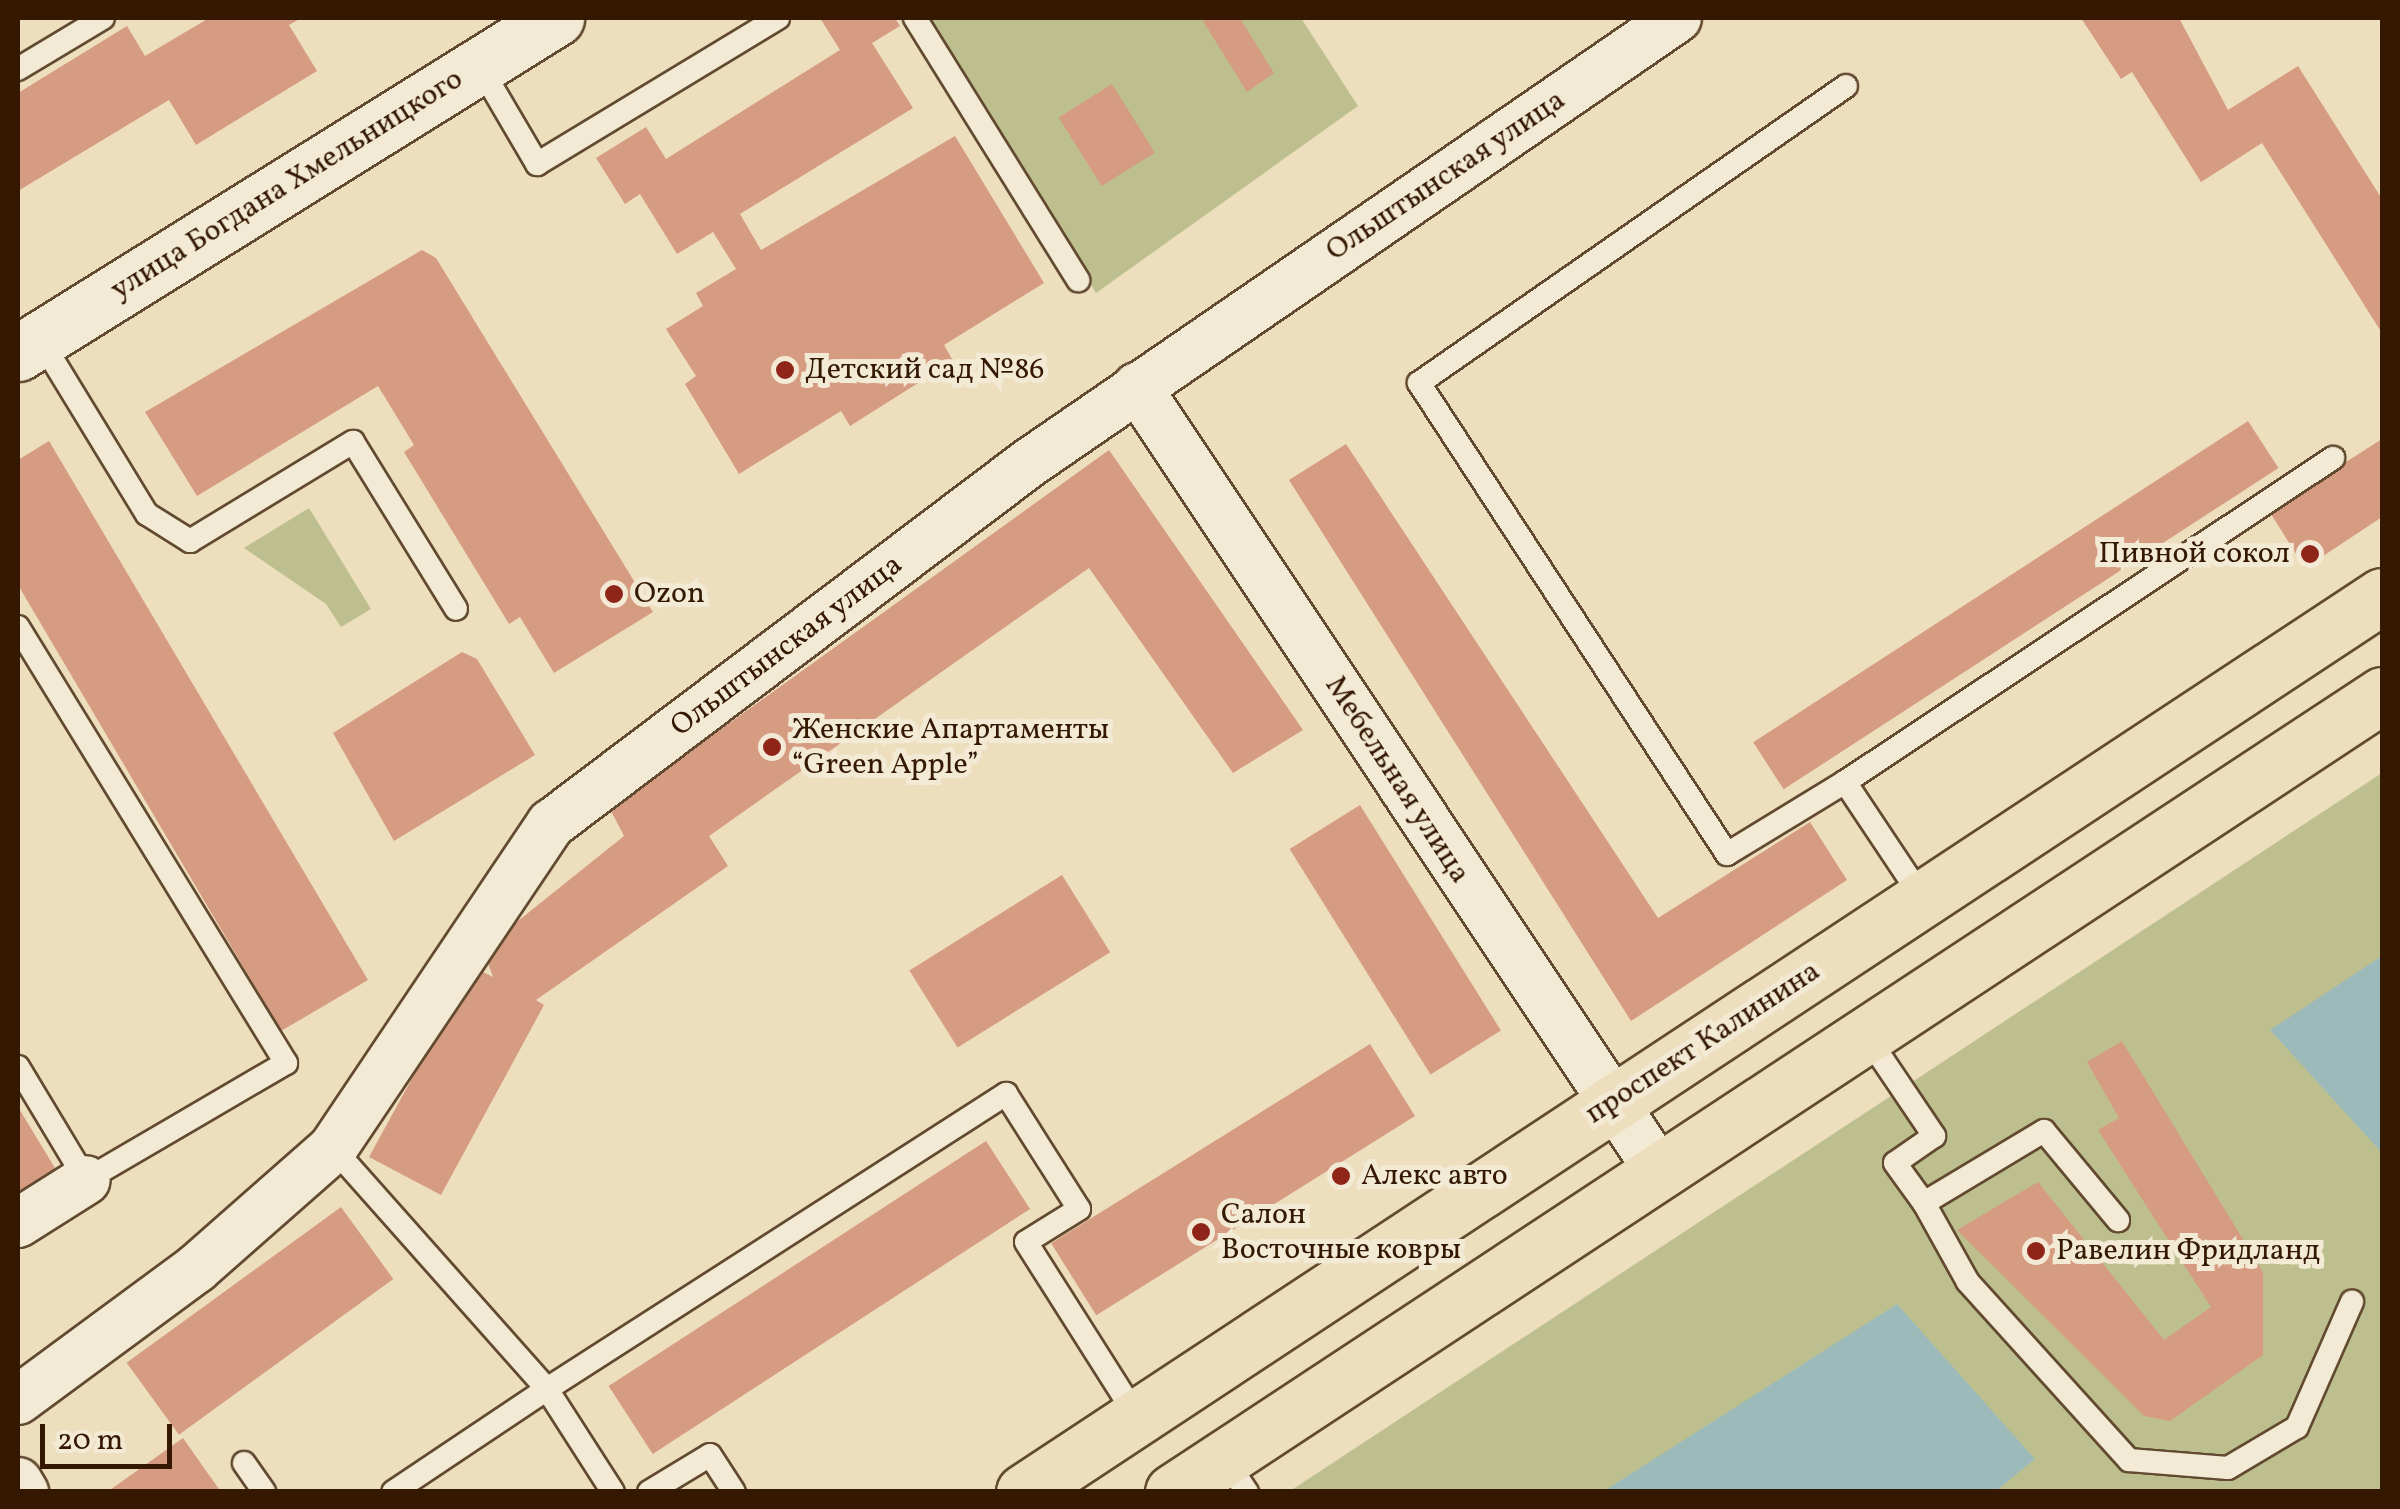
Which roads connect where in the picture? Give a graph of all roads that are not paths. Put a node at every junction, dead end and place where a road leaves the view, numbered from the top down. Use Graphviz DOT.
graph roads {
  1 [pos="103,18"];
  2 [pos="556,18"];
  3 [pos="778,18"];
  4 [pos="915,18"];
  5 [pos="1677,18"];
  6 [pos="480,65"];
  7 [pos="18,69"];
  8 [pos="1846,86"];
  9 [pos="1078,280"];
  10 [pos="29,346"];
  11 [pos="1136,386"];
  12 [pos="2333,458"];
  13 [pos="2382,596"];
  14 [pos="456,610"];
  15 [pos="18,626"];
  16 [pos="2382,695"];
  17 [pos="1846,782"];
  18 [pos="1923,899"];
  19 [pos="1866,1036"];
  20 [pos="18,1067"];
  21 [pos="1611,1104"];
  22 [pos="333,1148"];
  23 [pos="1659,1171"];
  24 [pos="86,1180"];
  25 [pos="1924,1203"];
  26 [pos="2118,1220"];
  27 [pos="18,1223"];
  28 [pos="2352,1302"];
  29 [pos="547,1389"];
  30 [pos="18,1400"];
  31 [pos="1136,1417"];
  32 [pos="244,1463"];
  33 [pos="1236,1475"];
  34 [pos="18,1482"];
  35 [pos="24,1492"];
  36 [pos="264,1492"];
  37 [pos="393,1492"];
  38 [pos="612,1492"];
  39 [pos="649,1492"];
  40 [pos="734,1492"];
  41 [pos="1024,1492"];
  42 [pos="1172,1492"];
  1 -- 7 [label="lane"];
  2 -- 6 [label="street, улица Богдана Хмельницкого"];
  3 -- 6 [label="lane"];
  4 -- 9 [label="lane"];
  5 -- 11 [label="street, Ольштынская улица"];
  6 -- 10 [label="street, улица Богдана Хмельницкого"];
  8 -- 17 [label="lane"];
  10 -- 14 [label="lane"];
  11 -- 21 [label="street, Мебельная улица"];
  11 -- 22 [label="street, Ольштынская улица"];
  12 -- 17 [label="lane"];
  13 -- 18 [label="main road, проспект Калинина"];
  15 -- 24 [label="lane"];
  16 -- 19 [label="main road"];
  17 -- 18 [label="lane"];
  18 -- 21 [label="main road, проспект Калинина"];
  19 -- 23 [label="main road"];
  19 -- 25 [label="lane"];
  20 -- 24 [label="lane"];
  21 -- 23 [label="street, Мебельная улица"];
  21 -- 31 [label="main road, проспект Калинина"];
  22 -- 29 [label="lane"];
  22 -- 30 [label="street, Ольштынская улица"];
  23 -- 33 [label="main road"];
  24 -- 27 [label="street"];
  25 -- 26 [label="lane"];
  25 -- 28 [label="lane"];
  29 -- 31 [label="lane"];
  29 -- 37 [label="lane"];
  29 -- 38 [label="lane"];
  31 -- 41 [label="main road, проспект Калинина"];
  32 -- 36 [label="lane"];
  33 -- 42 [label="main road"];
  34 -- 35 [label="street"];
  39 -- 40 [label="lane"];
}
